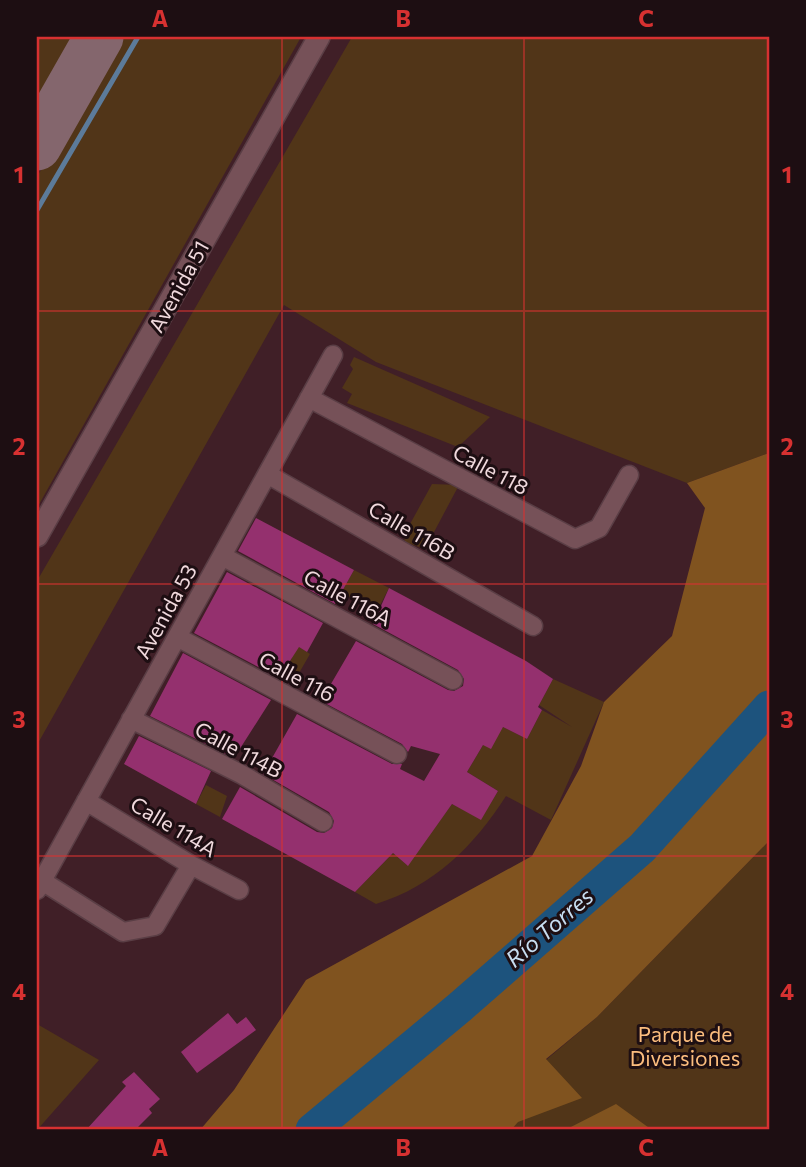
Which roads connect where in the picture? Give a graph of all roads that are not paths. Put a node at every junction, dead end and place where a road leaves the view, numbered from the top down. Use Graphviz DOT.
graph roads {
  1 [pos="319,37"];
  2 [pos="333,355"];
  3 [pos="309,398"];
  4 [pos="267,474"];
  5 [pos="629,475"];
  6 [pos="37,536"];
  7 [pos="222,556"];
  8 [pos="533,625"];
  9 [pos="177,637"];
  10 [pos="453,680"];
  11 [pos="131,719"];
  12 [pos="397,754"];
  13 [pos="86,801"];
  14 [pos="323,822"];
  15 [pos="191,865"];
  16 [pos="39,885"];
  17 [pos="239,890"];
  1 -- 6 [label="main road, Avenida 51"];
  2 -- 3 [label="street, Avenida 53"];
  3 -- 4 [label="street, Avenida 53"];
  3 -- 5 [label="street, Calle 118"];
  4 -- 7 [label="street, Avenida 53"];
  4 -- 8 [label="street, Calle 116B"];
  7 -- 9 [label="street, Avenida 53"];
  7 -- 10 [label="street, Calle 116A"];
  9 -- 11 [label="street, Avenida 53"];
  9 -- 12 [label="street, Calle 116"];
  11 -- 13 [label="street, Avenida 53"];
  11 -- 14 [label="street, Calle 114B"];
  13 -- 15 [label="street, Calle 114A"];
  13 -- 16 [label="street, Avenida 53"];
  15 -- 16 [label="street"];
  15 -- 17 [label="street, Calle 114A"];
}
